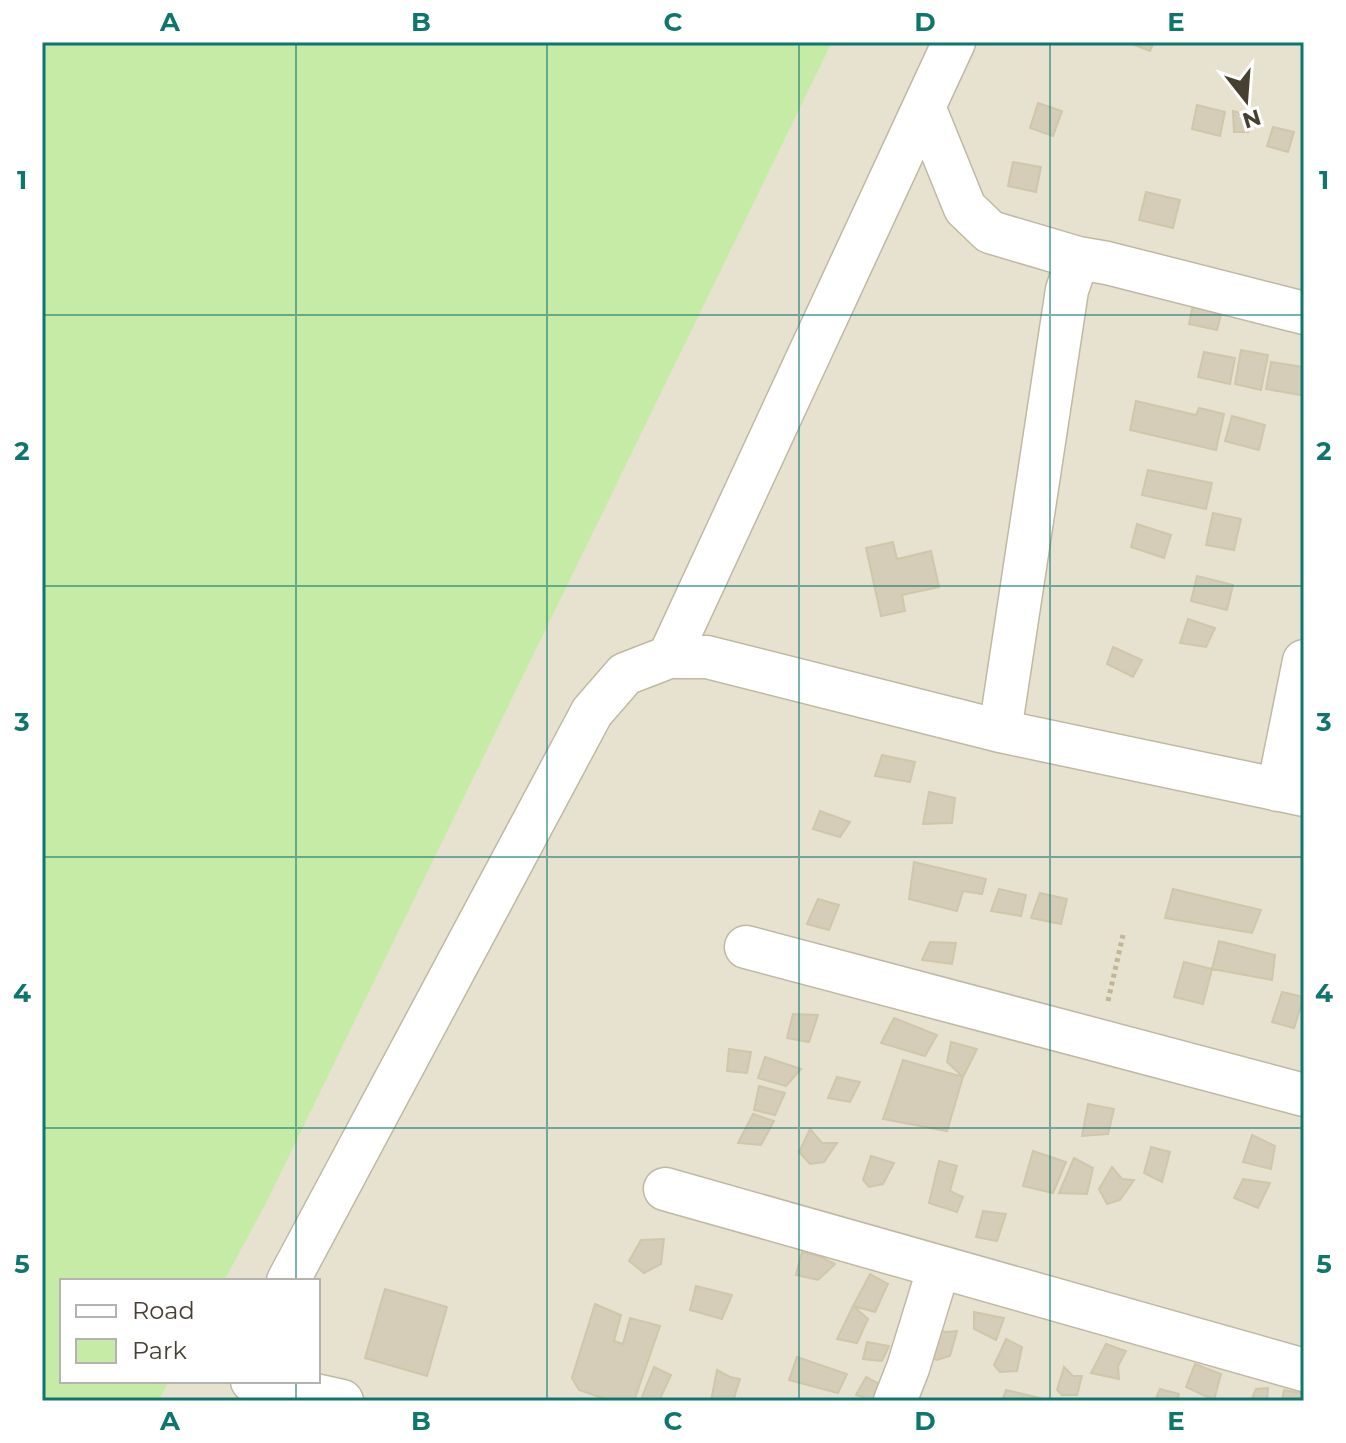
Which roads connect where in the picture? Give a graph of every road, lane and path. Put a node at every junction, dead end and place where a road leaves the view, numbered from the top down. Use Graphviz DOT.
graph roads {
  1 [pos="954,42"];
  2 [pos="924,107"];
  3 [pos="1078,258"];
  4 [pos="1304,313"];
  5 [pos="669,657"];
  6 [pos="1304,661"];
  7 [pos="1000,731"];
  8 [pos="1291,793"];
  9 [pos="1123,935"];
  10 [pos="746,947"];
  11 [pos="1099,1041"];
  12 [pos="1304,1095"];
  13 [pos="665,1189"];
  14 [pos="939,1267"];
  15 [pos="289,1279"];
  16 [pos="1304,1370"];
  17 [pos="234,1383"];
  18 [pos="261,1383"];
  19 [pos="225,1401"];
  20 [pos="342,1401"];
  21 [pos="895,1401"];
  1 -- 2 [label="street"];
  2 -- 3 [label="street"];
  2 -- 5 [label="street"];
  3 -- 4 [label="street"];
  3 -- 7 [label="street"];
  5 -- 7 [label="street"];
  5 -- 15 [label="street"];
  6 -- 8 [label="street"];
  7 -- 8 [label="street"];
  9 -- 11 [label="path"];
  10 -- 11 [label="street"];
  11 -- 12 [label="street"];
  13 -- 14 [label="street"];
  14 -- 16 [label="street"];
  14 -- 21 [label="street"];
  17 -- 19 [label="street"];
  18 -- 20 [label="street"];
}
